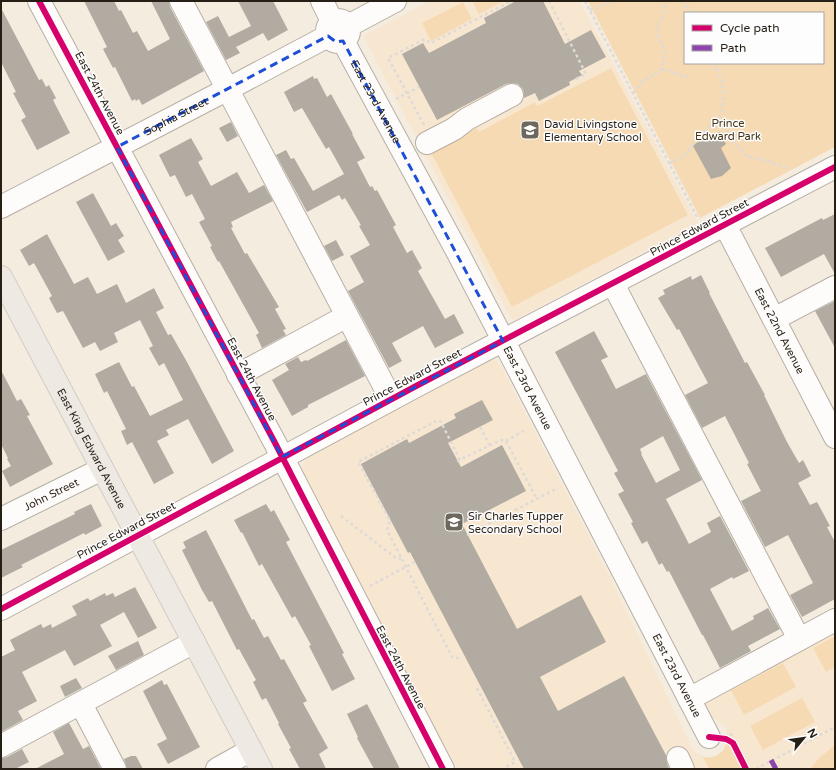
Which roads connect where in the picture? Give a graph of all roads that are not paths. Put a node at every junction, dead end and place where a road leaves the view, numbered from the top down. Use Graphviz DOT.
graph roads {
  1 [pos="39,1"];
  2 [pos="181,1"];
  3 [pos="322,1"];
  4 [pos="394,1"];
  5 [pos="338,31"];
  6 [pos="228,89"];
  7 [pos="512,95"];
  8 [pos="426,135"];
  9 [pos="117,146"];
  10 [pos="834,170"];
  11 [pos="1,207"];
  12 [pos="724,225"];
  13 [pos="1,277"];
  14 [pos="612,284"];
  15 [pos="835,287"];
  16 [pos="347,316"];
  17 [pos="774,319"];
  18 [pos="503,341"];
  19 [pos="238,375"];
  20 [pos="392,399"];
  21 [pos="835,437"];
  22 [pos="282,457"];
  23 [pos="102,469"];
  24 [pos="1,519"];
  25 [pos="137,536"];
  26 [pos="1,608"];
  27 [pos="835,620"];
  28 [pos="799,639"];
  29 [pos="194,642"];
  30 [pos="689,699"];
  31 [pos="81,704"];
  32 [pos="709,737"];
  33 [pos="1,746"];
  34 [pos="256,760"];
  35 [pos="115,769"];
  36 [pos="217,769"];
  37 [pos="443,769"];
  1 -- 9 [label="street, East 24th Avenue"];
  2 -- 6 [label="street"];
  3 -- 5 [label="street, East 23rd Avenue"];
  4 -- 5 [label="street, Sophia Street"];
  5 -- 6 [label="street, Sophia Street"];
  5 -- 18 [label="street, East 23rd Avenue"];
  6 -- 9 [label="street, Sophia Street"];
  6 -- 16 [label="street"];
  7 -- 8 [label="street"];
  9 -- 11 [label="street, Sophia Street"];
  9 -- 19 [label="street, East 24th Avenue"];
  10 -- 12 [label="street, Prince Edward Street"];
  12 -- 14 [label="street, Prince Edward Street"];
  12 -- 17 [label="street, East 22nd Avenue"];
  13 -- 23 [label="main road, East King Edward Avenue"];
  14 -- 18 [label="street, Prince Edward Street"];
  14 -- 28 [label="street"];
  15 -- 17 [label="street"];
  16 -- 19 [label="street"];
  16 -- 20 [label="street"];
  17 -- 21 [label="street, East 22nd Avenue"];
  18 -- 20 [label="street, Prince Edward Street"];
  18 -- 30 [label="street, East 23rd Avenue"];
  19 -- 22 [label="street, East 24th Avenue"];
  20 -- 22 [label="street, Prince Edward Street"];
  22 -- 25 [label="street, Prince Edward Street"];
  22 -- 37 [label="street, East 24th Avenue"];
  23 -- 24 [label="street, John Street"];
  23 -- 25 [label="main road, East King Edward Avenue"];
  25 -- 26 [label="street, Prince Edward Street"];
  25 -- 29 [label="main road, East King Edward Avenue"];
  27 -- 28 [label="street"];
  28 -- 30 [label="street"];
  29 -- 31 [label="street"];
  29 -- 34 [label="main road, East King Edward Avenue"];
  30 -- 32 [label="street, East 23rd Avenue"];
  31 -- 33 [label="street"];
  31 -- 35 [label="street"];
  34 -- 36 [label="street"];
}
